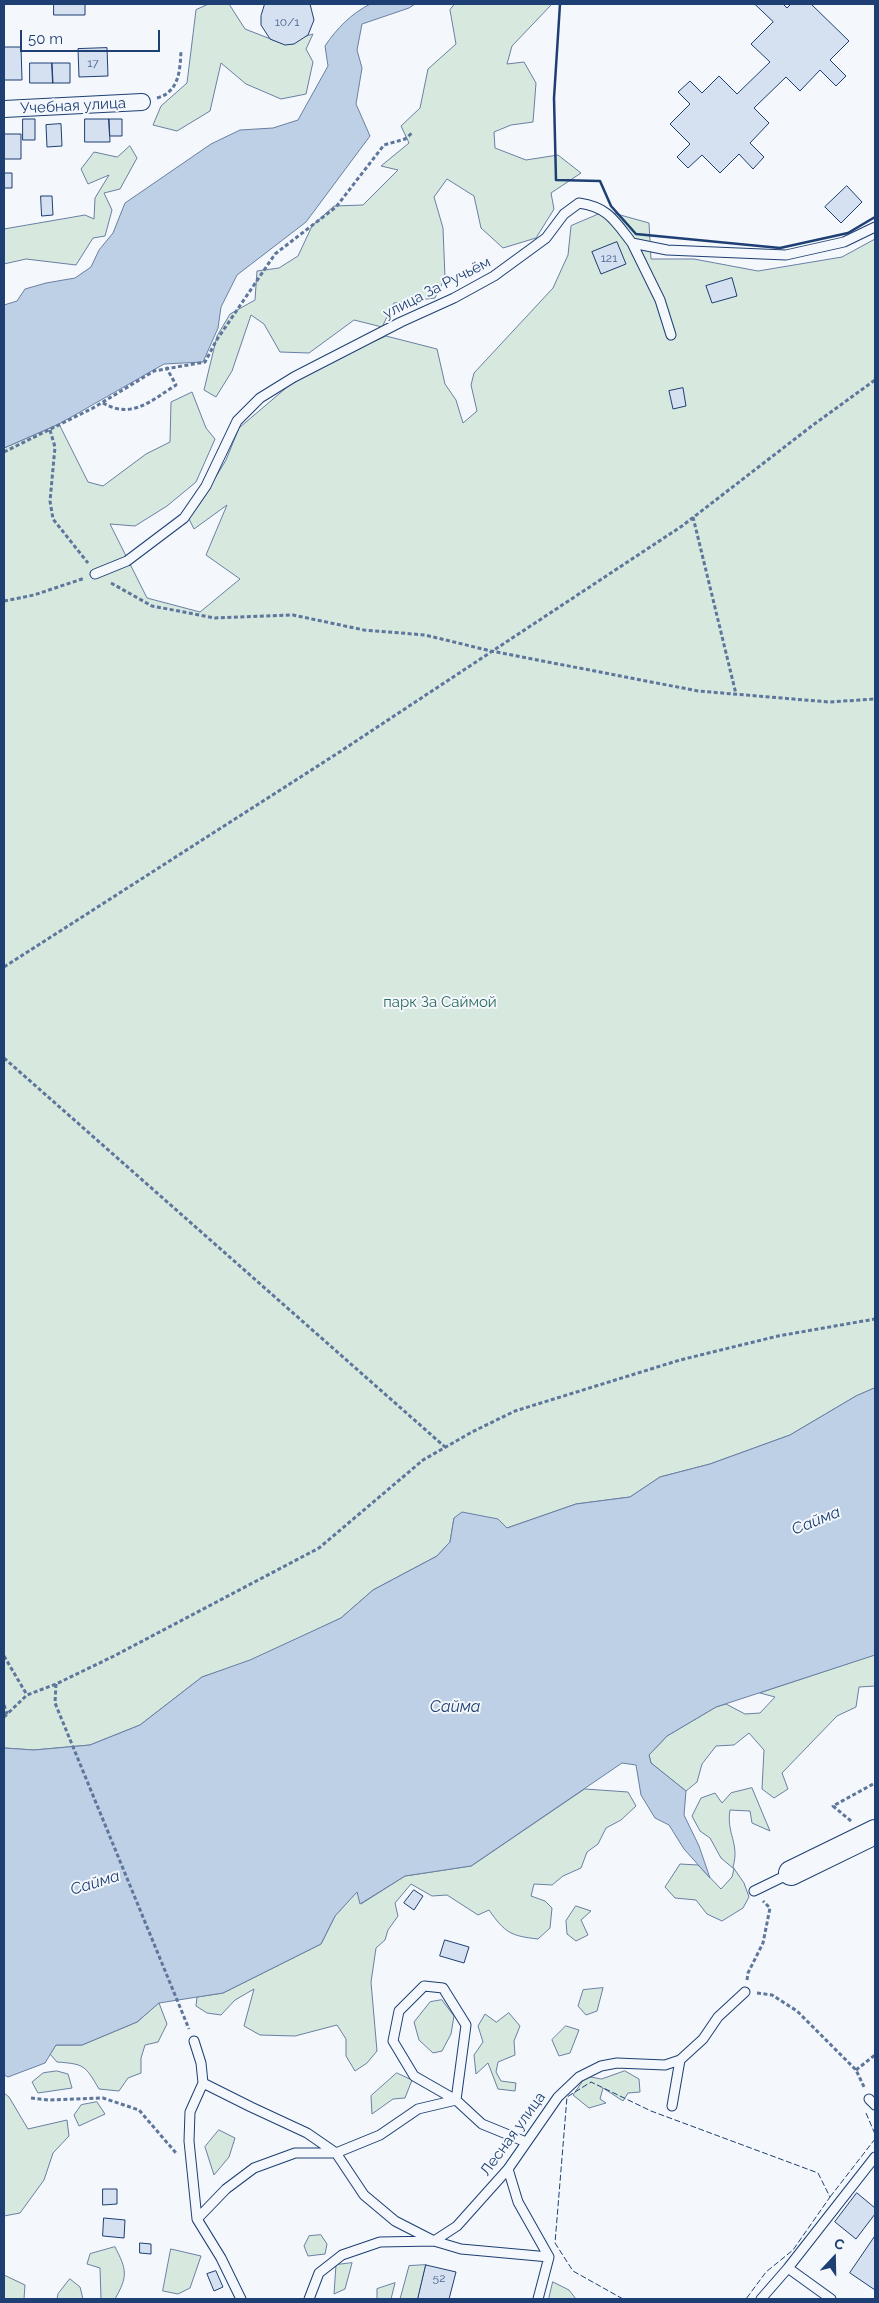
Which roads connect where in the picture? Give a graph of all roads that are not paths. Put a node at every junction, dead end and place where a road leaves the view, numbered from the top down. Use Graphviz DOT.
graph roads {
  1 [pos="142,102"];
  2 [pos="4,109"];
  3 [pos="875,227"];
  4 [pos="632,243"];
  5 [pos="671,336"];
  6 [pos="95,574"];
  7 [pos="875,1832"];
  8 [pos="791,1873"];
  9 [pos="754,1891"];
  10 [pos="745,1992"];
  11 [pos="194,2041"];
  12 [pos="680,2060"];
  13 [pos="203,2083"];
  14 [pos="456,2100"];
  15 [pos="672,2106"];
  16 [pos="526,2142"];
  17 [pos="336,2154"];
  18 [pos="875,2157"];
  19 [pos="508,2169"];
  20 [pos="197,2219"];
  21 [pos="434,2240"];
  22 [pos="549,2257"];
  23 [pos="788,2268"];
  24 [pos="241,2299"];
  25 [pos="309,2299"];
  26 [pos="538,2299"];
  27 [pos="761,2299"];
  28 [pos="831,2299"];
  1 -- 2 [label="street, Учебная улица"];
  3 -- 4 [label="lane"];
  4 -- 5 [label="lane"];
  4 -- 6 [label="lane, улица За Ручьём"];
  7 -- 8 [label="street"];
  8 -- 9 [label="lane"];
  10 -- 12 [label="lane"];
  11 -- 13 [label="lane"];
  12 -- 15 [label="lane"];
  12 -- 16 [label="lane, Лесная улица"];
  13 -- 17 [label="lane"];
  13 -- 20 [label="lane"];
  14 -- 14 [label="lane"];
  14 -- 16 [label="lane"];
  14 -- 17 [label="lane"];
  16 -- 19 [label="lane, Лесная улица"];
  17 -- 20 [label="lane"];
  17 -- 21 [label="lane"];
  18 -- 23 [label="lane"];
  19 -- 21 [label="lane, Лесная улица"];
  19 -- 22 [label="lane"];
  20 -- 24 [label="lane"];
  21 -- 22 [label="lane"];
  21 -- 25 [label="lane, Лесная улица"];
  22 -- 26 [label="lane"];
  23 -- 27 [label="lane"];
  23 -- 28 [label="lane"];
}
